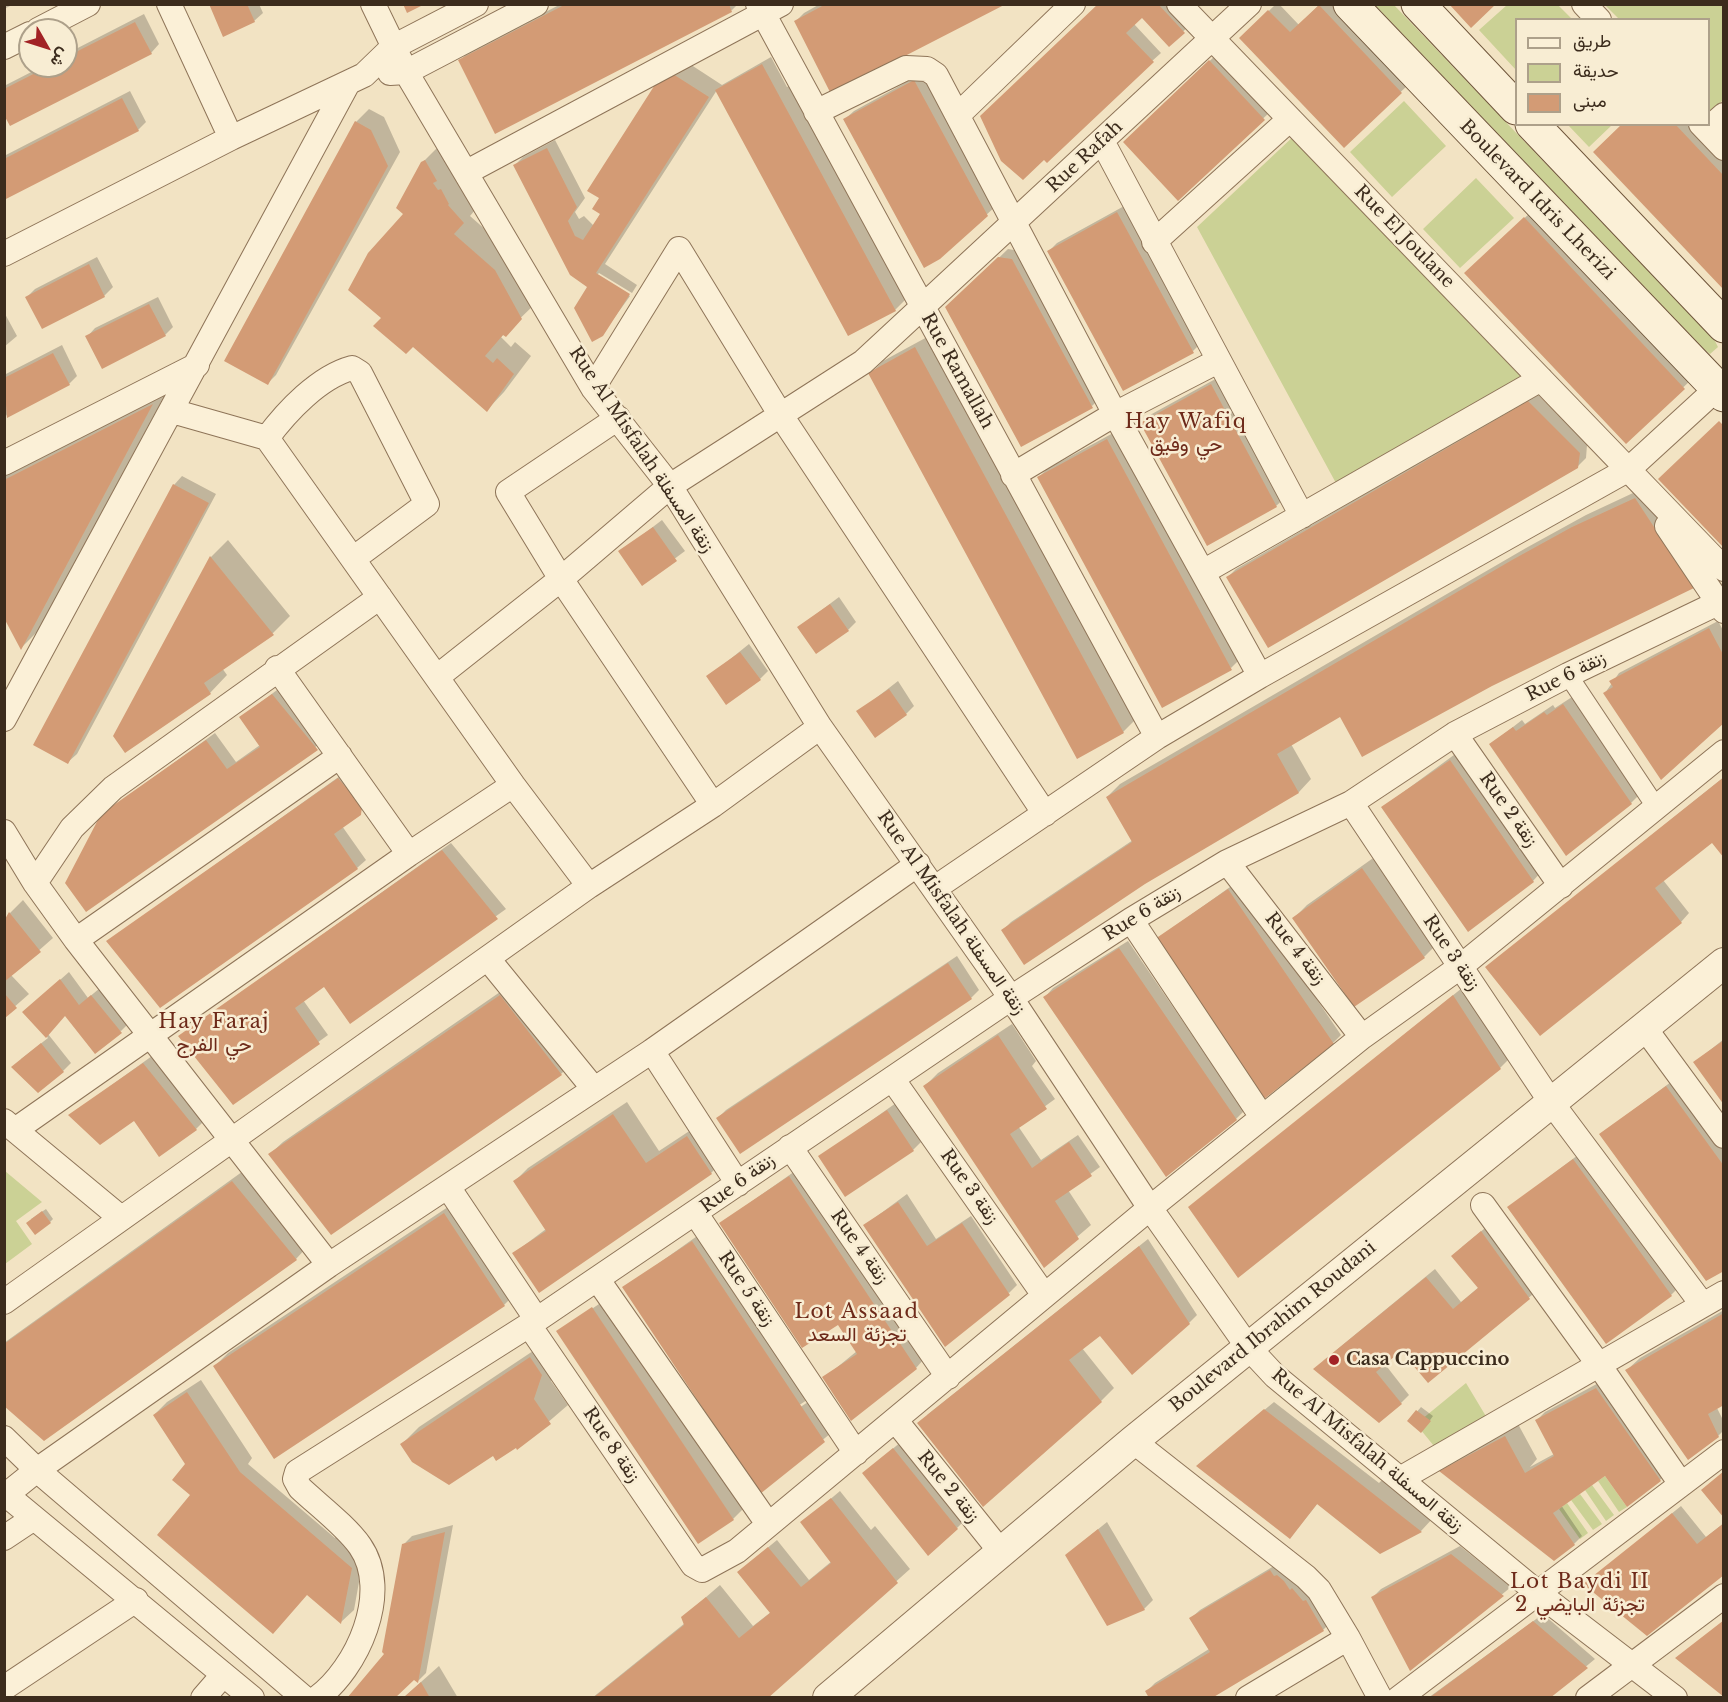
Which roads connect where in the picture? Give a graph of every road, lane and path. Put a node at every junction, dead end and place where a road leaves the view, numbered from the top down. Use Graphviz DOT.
graph roads {
  1 [pos="88,4"];
  2 [pos="169,4"];
  3 [pos="373,4"];
  4 [pos="476,4"];
  5 [pos="536,4"];
  6 [pos="1073,4"];
  7 [pos="1179,4"];
  8 [pos="1249,4"];
  9 [pos="1350,4"];
  10 [pos="1418,4"];
  11 [pos="1584,4"];
  12 [pos="767,8"];
  13 [pos="62,18"];
  14 [pos="1597,18"];
  15 [pos="1211,39"];
  16 [pos="18,40"];
  17 [pos="4,47"];
  18 [pos="393,47"];
  19 [pos="406,72"];
  20 [pos="356,79"];
  21 [pos="1515,107"];
  22 [pos="816,112"];
  23 [pos="959,114"];
  24 [pos="1290,119"];
  25 [pos="1710,123"];
  26 [pos="1534,126"];
  27 [pos="231,138"];
  28 [pos="1102,141"];
  29 [pos="1724,148"];
  30 [pos="467,172"];
  31 [pos="1015,222"];
  32 [pos="1154,242"];
  33 [pos="4,254"];
  34 [pos="922,309"];
  35 [pos="1724,326"];
  36 [pos="1218,361"];
  37 [pos="198,364"];
  38 [pos="1541,379"];
  39 [pos="593,388"];
  40 [pos="1721,389"];
  41 [pos="172,411"];
  42 [pos="780,414"];
  43 [pos="1114,414"];
  44 [pos="618,418"];
  45 [pos="267,438"];
  46 [pos="4,463"];
  47 [pos="1629,469"];
  48 [pos="1013,475"];
  49 [pos="670,486"];
  50 [pos="1302,516"];
  51 [pos="353,559"];
  52 [pos="1724,569"];
  53 [pos="1203,572"];
  54 [pos="561,579"];
  55 [pos="380,597"];
  56 [pos="1722,605"];
  57 [pos="277,668"];
  58 [pos="1568,675"];
  59 [pos="1260,676"];
  60 [pos="437,677"];
  61 [pos="4,719"];
  62 [pos="820,728"];
  63 [pos="1455,734"];
  64 [pos="1157,737"];
  65 [pos="1724,752"];
  66 [pos="340,756"];
  67 [pos="513,785"];
  68 [pos="1351,803"];
  69 [pos="713,805"];
  70 [pos="1656,807"];
  71 [pos="1045,814"];
  72 [pos="4,832"];
  73 [pos="409,854"];
  74 [pos="1227,862"];
  75 [pos="918,864"];
  76 [pos="35,883"];
  77 [pos="589,886"];
  78 [pos="1561,886"];
  79 [pos="934,888"];
  80 [pos="1131,920"];
  81 [pos="76,940"];
  82 [pos="488,959"];
  83 [pos="1724,963"];
  84 [pos="1460,967"];
  85 [pos="1011,998"];
  86 [pos="1644,1027"];
  87 [pos="150,1035"];
  88 [pos="1362,1036"];
  89 [pos="652,1051"];
  90 [pos="893,1080"];
  91 [pos="594,1089"];
  92 [pos="1551,1102"];
  93 [pos="1262,1117"];
  94 [pos="10,1125"];
  95 [pos="1724,1136"];
  96 [pos="231,1140"];
  97 [pos="790,1147"];
  98 [pos="738,1184"];
  99 [pos="448,1187"];
  100 [pos="1483,1205"];
  101 [pos="1150,1208"];
  102 [pos="696,1214"];
  103 [pos="121,1218"];
  104 [pos="329,1265"];
  105 [pos="598,1280"];
  106 [pos="1724,1293"];
  107 [pos="1044,1295"];
  108 [pos="4,1302"];
  109 [pos="1702,1304"];
  110 [pos="533,1322"];
  111 [pos="1248,1347"];
  112 [pos="1599,1365"];
  113 [pos="948,1377"];
  114 [pos="896,1421"];
  115 [pos="4,1438"];
  116 [pos="1132,1441"];
  117 [pos="1724,1452"];
  118 [pos="856,1453"];
  119 [pos="37,1470"];
  120 [pos="1400,1479"];
  121 [pos="1681,1484"];
  122 [pos="5,1494"];
  123 [pos="33,1518"];
  124 [pos="768,1524"];
  125 [pos="4,1538"];
  126 [pos="1000,1552"];
  127 [pos="1538,1593"];
  128 [pos="1724,1596"];
  129 [pos="136,1600"];
  130 [pos="1348,1638"];
  131 [pos="1634,1665"];
  132 [pos="223,1675"];
  133 [pos="4,1688"];
  134 [pos="203,1698"];
  135 [pos="252,1698"];
  136 [pos="304,1698"];
  137 [pos="317,1698"];
  138 [pos="828,1698"];
  139 [pos="1248,1698"];
  140 [pos="1380,1698"];
  141 [pos="1399,1698"];
  142 [pos="1588,1698"];
  143 [pos="1675,1698"];
  1 -- 13 [label="street"];
  2 -- 27 [label="street"];
  3 -- 18 [label="street, Rue Al Misfalah زنقة المسفلة"];
  4 -- 18 [label="street"];
  5 -- 19 [label="street"];
  6 -- 23 [label="street"];
  7 -- 15 [label="street, Rue El Joulane"];
  8 -- 15 [label="street, Rue Rafah"];
  9 -- 40 [label="main road, Boulevard Idris Lherizi"];
  10 -- 21 [label="main road"];
  11 -- 14 [label="street"];
  12 -- 22 [label="street, Rue Ramallah"];
  12 -- 30 [label="street"];
  15 -- 24 [label="street, Rue El Joulane"];
  15 -- 28 [label="street, Rue Rafah"];
  16 -- 17 [label="street"];
  18 -- 19 [label="street, Rue Al Misfalah زنقة المسفلة"];
  18 -- 20 [label="street"];
  19 -- 20 [label="street"];
  19 -- 30 [label="street, Rue Al Misfalah زنقة المسفلة"];
  20 -- 27 [label="street"];
  20 -- 37 [label="street"];
  22 -- 23 [label="street"];
  22 -- 34 [label="street, Rue Ramallah"];
  23 -- 31 [label="street"];
  24 -- 32 [label="street"];
  24 -- 38 [label="street, Rue El Joulane"];
  25 -- 29 [label="street"];
  26 -- 35 [label="main road"];
  27 -- 33 [label="street"];
  28 -- 31 [label="street, Rue Rafah"];
  28 -- 32 [label="street"];
  30 -- 39 [label="street, Rue Al Misfalah زنقة المسفلة"];
  31 -- 34 [label="street, Rue Rafah"];
  31 -- 43 [label="street"];
  32 -- 36 [label="street"];
  34 -- 42 [label="street, Rue Rafah"];
  34 -- 48 [label="street, Rue Ramallah"];
  36 -- 43 [label="street"];
  36 -- 50 [label="street"];
  37 -- 41 [label="street"];
  37 -- 46 [label="street"];
  38 -- 47 [label="street, Rue El Joulane"];
  38 -- 50 [label="street"];
  39 -- 42 [label="street"];
  39 -- 44 [label="street, Rue Al Misfalah زنقة المسفلة"];
  40 -- 47 [label="street"];
  41 -- 45 [label="street"];
  41 -- 61 [label="street"];
  42 -- 49 [label="street, Rue Rafah"];
  42 -- 71 [label="street"];
  43 -- 48 [label="street"];
  43 -- 53 [label="street"];
  44 -- 49 [label="street, Rue Al Misfalah زنقة المسفلة"];
  44 -- 54 [label="street"];
  45 -- 51 [label="street"];
  45 -- 51 [label="street"];
  47 -- 52 [label="street"];
  47 -- 56 [label="street"];
  47 -- 59 [label="street"];
  48 -- 64 [label="street, Rue Ramallah"];
  49 -- 54 [label="street, Rue Rafah"];
  49 -- 62 [label="street, Rue Al Misfalah زنقة المسفلة"];
  50 -- 53 [label="street"];
  51 -- 55 [label="street"];
  53 -- 59 [label="street"];
  54 -- 60 [label="street, Rue Rafah"];
  54 -- 69 [label="street"];
  55 -- 57 [label="street"];
  55 -- 60 [label="street"];
  56 -- 58 [label="street, Rue 6 زنقة"];
  57 -- 66 [label="street"];
  57 -- 76 [label="street"];
  58 -- 63 [label="street, Rue 6 زنقة"];
  58 -- 70 [label="street"];
  59 -- 64 [label="street"];
  60 -- 67 [label="street"];
  62 -- 69 [label="street"];
  62 -- 75 [label="street, Rue Al Misfalah زنقة المسفلة"];
  63 -- 68 [label="street, Rue 6 زنقة"];
  63 -- 78 [label="street, Rue 2 زنقة"];
  64 -- 71 [label="street"];
  65 -- 70 [label="street"];
  66 -- 73 [label="street"];
  66 -- 81 [label="street"];
  67 -- 73 [label="street"];
  67 -- 77 [label="street"];
  68 -- 74 [label="street, Rue 6 زنقة"];
  68 -- 84 [label="street, Rue 3 زنقة"];
  69 -- 77 [label="street"];
  70 -- 78 [label="street"];
  71 -- 79 [label="street"];
  72 -- 76 [label="street"];
  73 -- 87 [label="street"];
  74 -- 80 [label="street, Rue 6 زنقة"];
  74 -- 88 [label="street, Rue 4 زنقة"];
  75 -- 79 [label="street, Rue Al Misfalah زنقة المسفلة"];
  75 -- 89 [label="street"];
  76 -- 81 [label="street"];
  77 -- 82 [label="street"];
  78 -- 84 [label="street"];
  79 -- 85 [label="street, Rue Al Misfalah زنقة المسفلة"];
  80 -- 85 [label="street, Rue 6 زنقة"];
  80 -- 93 [label="street"];
  81 -- 87 [label="street"];
  82 -- 91 [label="street"];
  82 -- 96 [label="street"];
  83 -- 86 [label="street, Boulevard Ibrahim Roudani"];
  84 -- 88 [label="street"];
  84 -- 92 [label="street, Rue 3 زنقة"];
  85 -- 90 [label="street, Rue 6 زنقة"];
  85 -- 101 [label="street, Rue Al Misfalah زنقة المسفلة"];
  86 -- 92 [label="street, Boulevard Ibrahim Roudani"];
  86 -- 95 [label="street"];
  87 -- 94 [label="street"];
  87 -- 96 [label="street"];
  88 -- 93 [label="street"];
  89 -- 91 [label="street"];
  89 -- 98 [label="street"];
  90 -- 97 [label="street, Rue 6 زنقة"];
  90 -- 107 [label="street, Rue 3 زنقة"];
  91 -- 99 [label="street"];
  92 -- 109 [label="street, Rue 3 زنقة"];
  92 -- 111 [label="street, Boulevard Ibrahim Roudani"];
  93 -- 101 [label="street"];
  94 -- 103 [label="street"];
  96 -- 103 [label="street"];
  96 -- 104 [label="street"];
  97 -- 98 [label="street, Rue 6 زنقة"];
  97 -- 113 [label="street, Rue 4 زنقة"];
  98 -- 102 [label="street, Rue 6 زنقة"];
  99 -- 104 [label="street"];
  99 -- 110 [label="street, Rue 8 زنقة"];
  100 -- 112 [label="street"];
  101 -- 107 [label="street"];
  101 -- 111 [label="street, Rue Al Misfalah زنقة المسفلة"];
  102 -- 105 [label="street, Rue 6 زنقة"];
  102 -- 118 [label="street, Rue 5 زنقة"];
  103 -- 108 [label="street"];
  104 -- 119 [label="street"];
  105 -- 110 [label="street, Rue 6 زنقة"];
  105 -- 124 [label="street"];
  106 -- 109 [label="street"];
  107 -- 113 [label="street"];
  109 -- 112 [label="street"];
  110 -- 124 [label="street, Rue 8 زنقة"];
  110 -- 137 [label="street, Rue 6 زنقة"];
  111 -- 116 [label="street, Boulevard Ibrahim Roudani"];
  111 -- 120 [label="street, Rue Al Misfalah زنقة المسفلة"];
  112 -- 120 [label="street"];
  112 -- 121 [label="street"];
  113 -- 114 [label="street"];
  114 -- 118 [label="street"];
  114 -- 126 [label="street, Rue 2 زنقة"];
  115 -- 119 [label="street"];
  116 -- 126 [label="street, Boulevard Ibrahim Roudani"];
  116 -- 130 [label="street"];
  117 -- 121 [label="street"];
  118 -- 124 [label="street"];
  119 -- 122 [label="street"];
  119 -- 136 [label="street"];
  120 -- 127 [label="street, Rue Al Misfalah زنقة المسفلة"];
  121 -- 127 [label="street"];
  122 -- 123 [label="street"];
  123 -- 125 [label="street"];
  123 -- 129 [label="street"];
  126 -- 138 [label="street, Boulevard Ibrahim Roudani"];
  127 -- 131 [label="street, Rue Al Misfalah زنقة المسفلة"];
  127 -- 141 [label="street"];
  128 -- 131 [label="street"];
  129 -- 132 [label="street"];
  129 -- 133 [label="street"];
  130 -- 139 [label="street"];
  130 -- 140 [label="street"];
  131 -- 142 [label="street"];
  131 -- 143 [label="street, Rue Al Misfalah زنقة المسفلة"];
  132 -- 134 [label="street"];
  132 -- 135 [label="street"];
}
